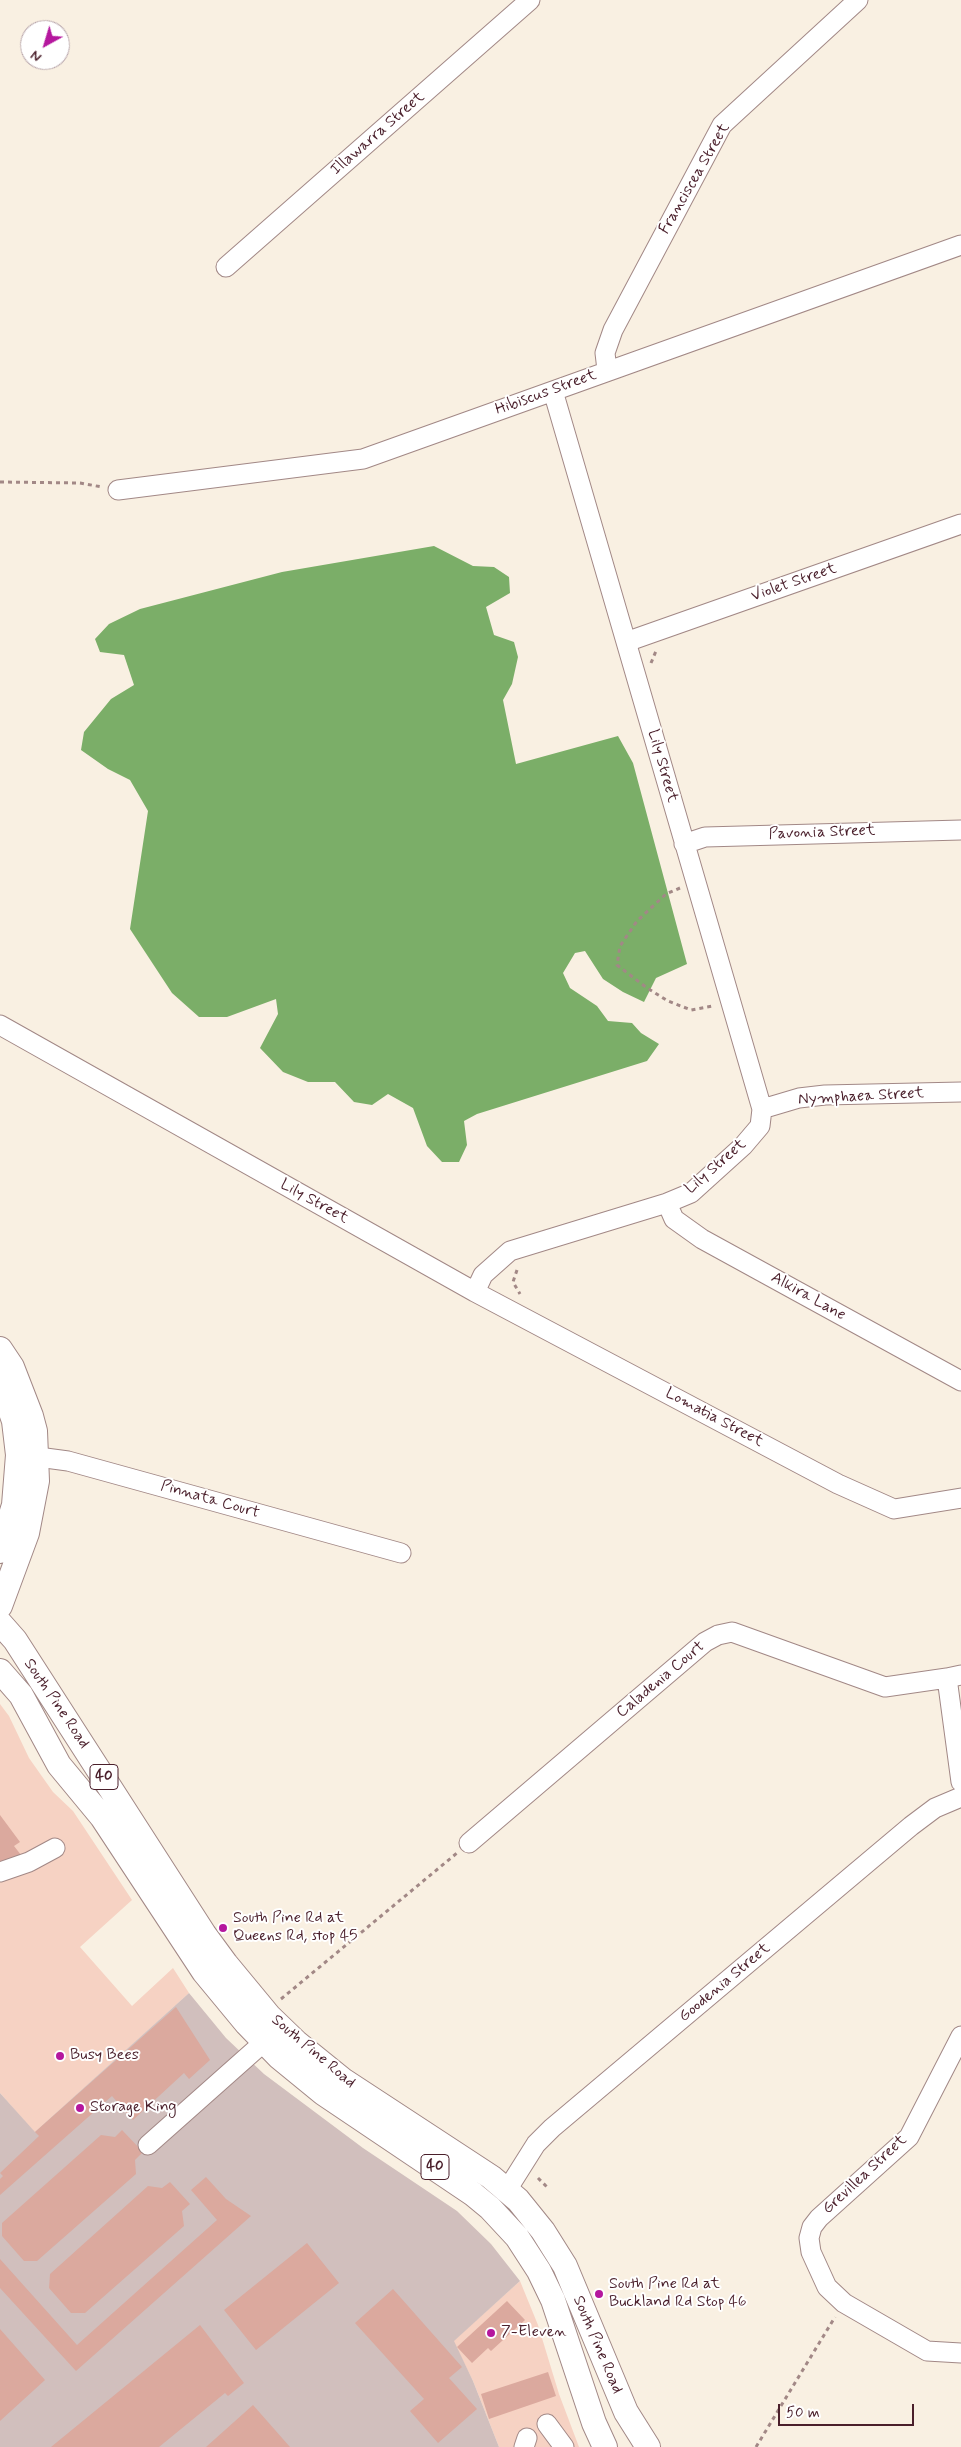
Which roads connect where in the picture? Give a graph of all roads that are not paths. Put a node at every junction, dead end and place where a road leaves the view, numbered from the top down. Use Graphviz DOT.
graph roads {
  1 [pos="858,0"];
  2 [pos="521,2"];
  3 [pos="961,245"];
  4 [pos="226,267"];
  5 [pos="608,370"];
  6 [pos="554,391"];
  7 [pos="118,490"];
  8 [pos="961,524"];
  9 [pos="626,642"];
  10 [pos="961,830"];
  11 [pos="684,844"];
  12 [pos="0,1025"];
  13 [pos="961,1092"];
  14 [pos="762,1109"];
  15 [pos="667,1202"];
  16 [pos="475,1292"];
  17 [pos="0,1349"];
  18 [pos="961,1381"];
  19 [pos="0,1382"];
  20 [pos="27,1456"];
  21 [pos="961,1498"];
  22 [pos="0,1551"];
  23 [pos="401,1553"];
  24 [pos="0,1606"];
  25 [pos="0,1615"];
  26 [pos="0,1624"];
  27 [pos="0,1672"];
  28 [pos="954,1676"];
  29 [pos="961,1782"];
  30 [pos="961,1796"];
  31 [pos="469,1843"];
  32 [pos="55,1848"];
  33 [pos="0,1872"];
  34 [pos="961,2036"];
  35 [pos="264,2042"];
  36 [pos="148,2145"];
  37 [pos="507,2190"];
  38 [pos="961,2353"];
  39 [pos="547,2424"];
  40 [pos="564,2447"];
  41 [pos="605,2447"];
  42 [pos="648,2447"];
  1 -- 5 [label="street, Franciscea Street"];
  2 -- 4 [label="street, Illawarra Street"];
  3 -- 5 [label="street, Hibiscus Street"];
  5 -- 6 [label="street, Hibiscus Street"];
  6 -- 7 [label="street, Hibiscus Street"];
  6 -- 9 [label="street, Lily Street"];
  8 -- 9 [label="street, Violet Street"];
  9 -- 11 [label="street, Lily Street"];
  10 -- 11 [label="street, Pavonia Street"];
  11 -- 14 [label="street, Lily Street"];
  12 -- 16 [label="street, Lily Street"];
  13 -- 14 [label="street, Nymphaea Street"];
  14 -- 15 [label="street, Lily Street"];
  15 -- 16 [label="street, Lily Street"];
  15 -- 18 [label="street, Alkira Lane"];
  16 -- 21 [label="street, Lomatia Street"];
  17 -- 20 [label="main road"];
  19 -- 20 [label="main road"];
  20 -- 22 [label="main road"];
  20 -- 23 [label="street, Pinnata Court"];
  20 -- 24 [label="main road"];
  25 -- 26 [label="main road, 40"];
  26 -- 37 [label="main road, South Pine Road / 40"];
  27 -- 35 [label="main road, South Pine Road / 40"];
  28 -- 29 [label="street"];
  28 -- 31 [label="street, Caladenia Court"];
  30 -- 37 [label="street, Goodenia Street"];
  32 -- 33 [label="street"];
  34 -- 38 [label="street, Grevillea Street"];
  35 -- 36 [label="street"];
  35 -- 41 [label="main road, South Pine Road / 40"];
  37 -- 42 [label="main road, South Pine Road / 40"];
  39 -- 40 [label="street"];
}
